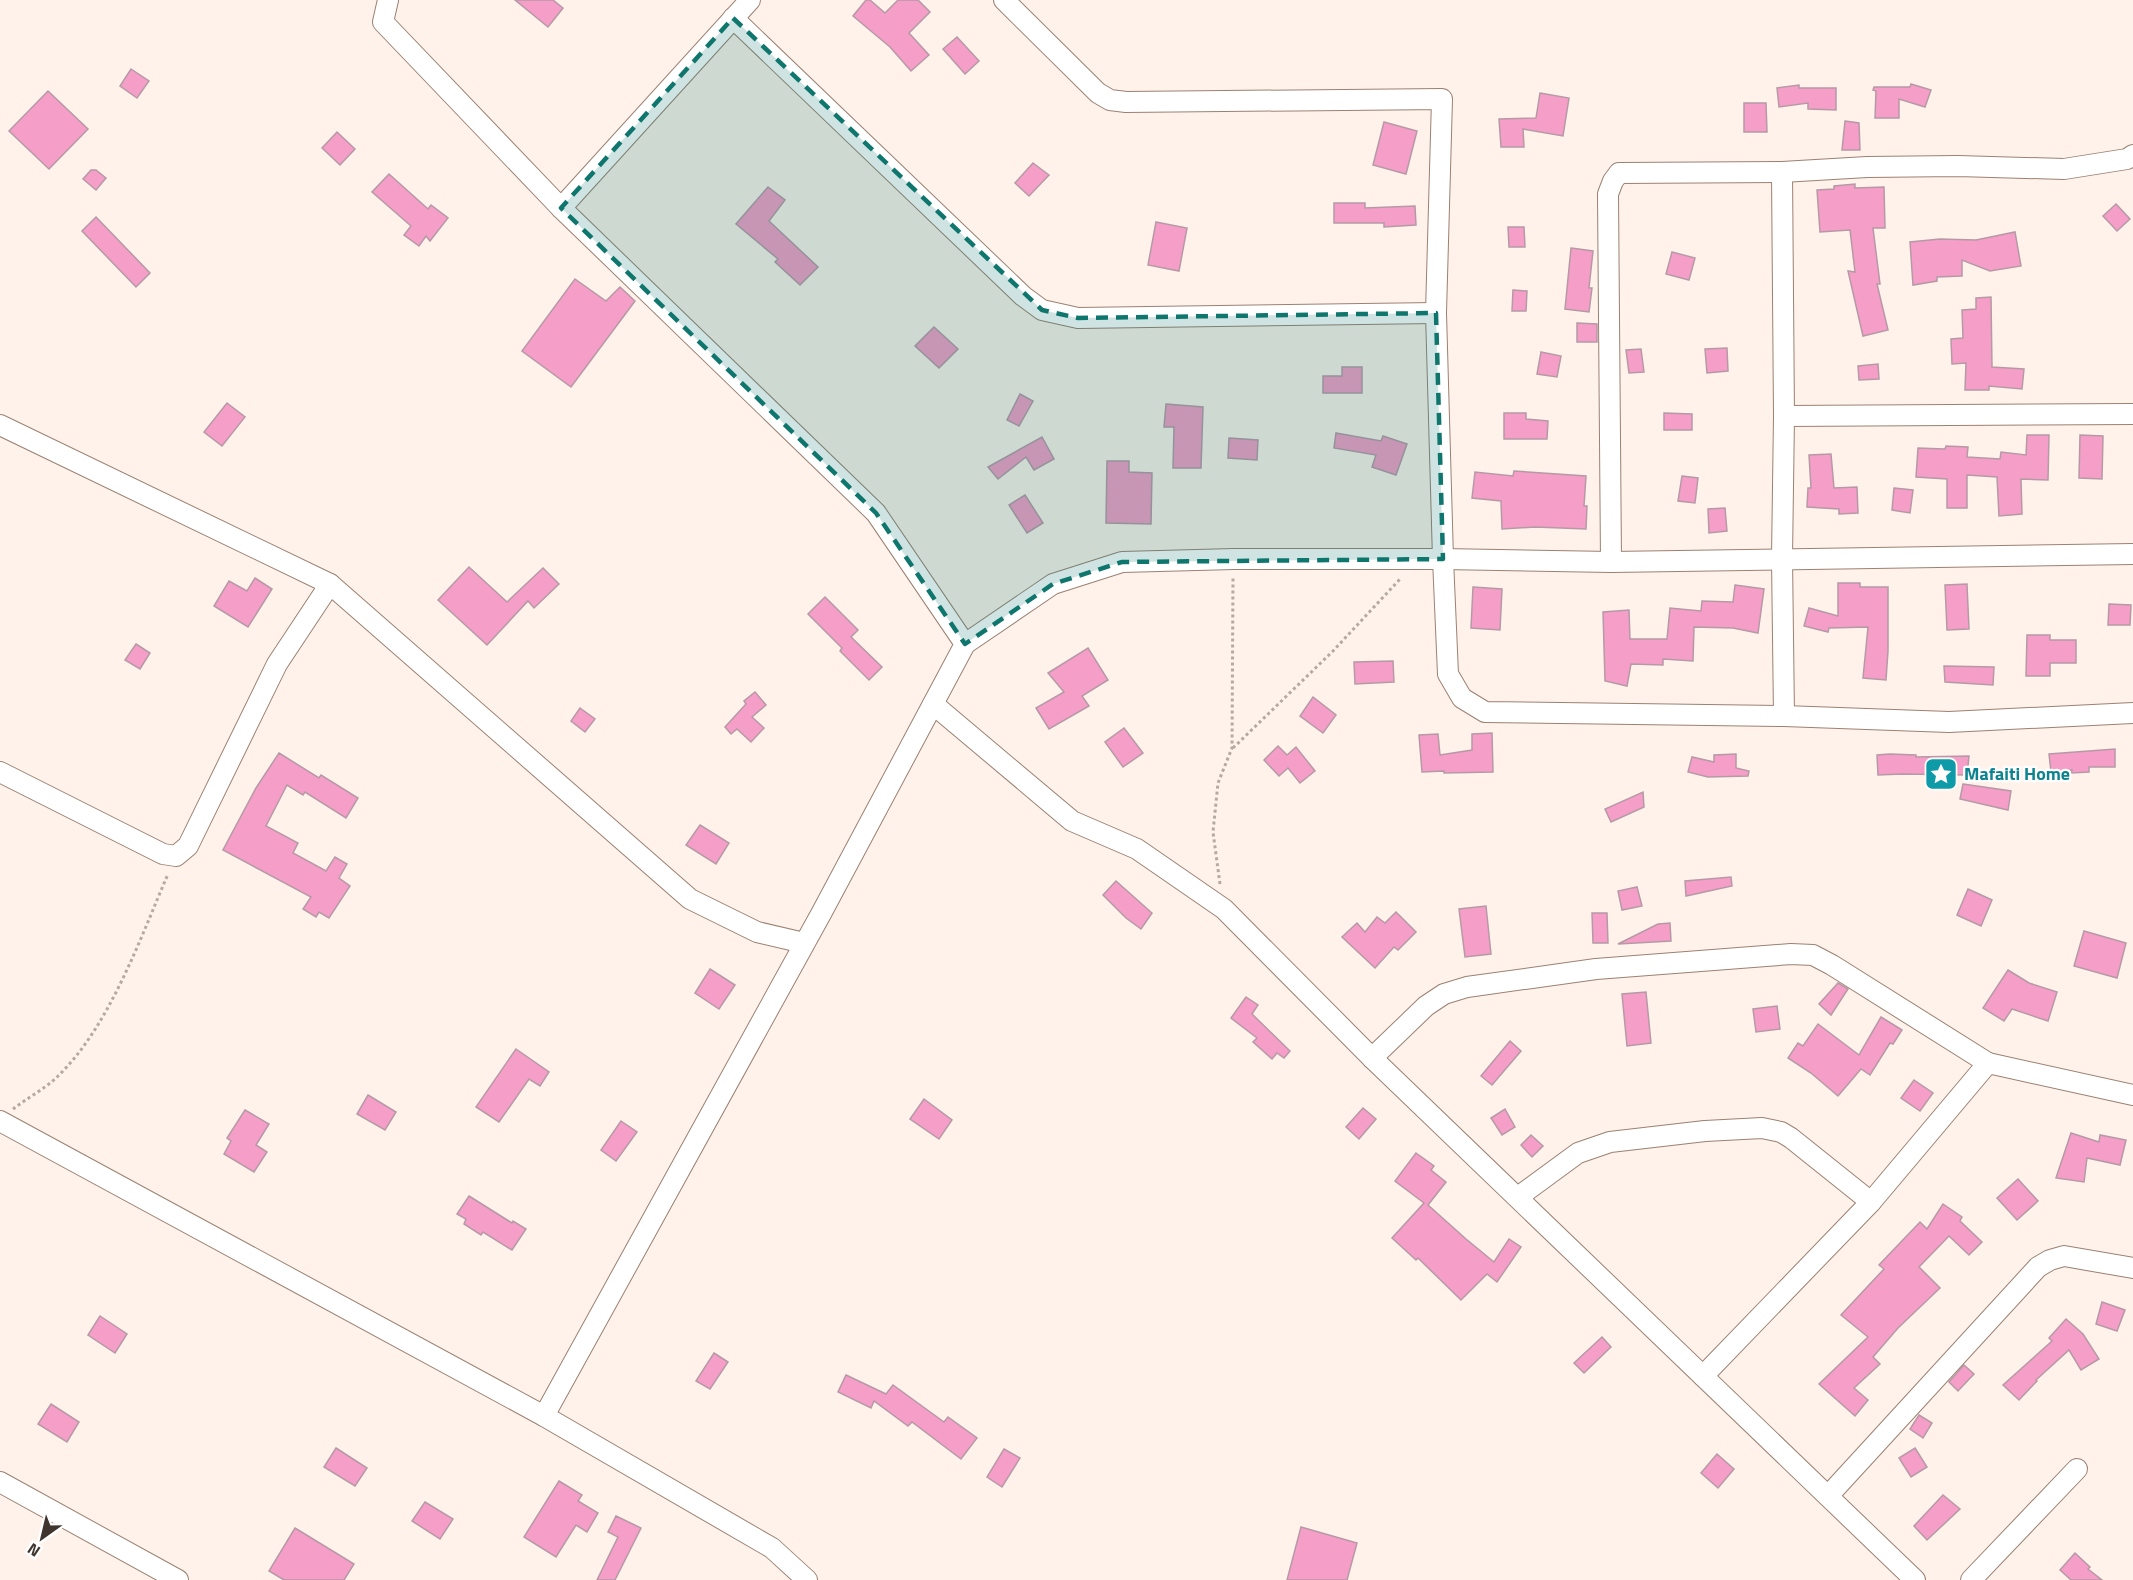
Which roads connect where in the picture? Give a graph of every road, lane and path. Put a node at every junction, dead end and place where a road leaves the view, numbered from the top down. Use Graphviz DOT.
graph roads {
  1 [pos="388,0"];
  2 [pos="750,0"];
  3 [pos="1004,0"];
  4 [pos="733,18"];
  5 [pos="2133,155"];
  6 [pos="1782,172"];
  7 [pos="561,208"];
  8 [pos="1436,313"];
  9 [pos="2133,414"];
  10 [pos="1784,416"];
  11 [pos="0,425"];
  12 [pos="2133,554"];
  13 [pos="1782,558"];
  14 [pos="1234,559"];
  15 [pos="1419,559"];
  16 [pos="1443,559"];
  17 [pos="1611,562"];
  18 [pos="330,584"];
  19 [pos="964,644"];
  20 [pos="933,704"];
  21 [pos="2133,713"];
  22 [pos="1784,716"];
  23 [pos="1233,748"];
  24 [pos="0,772"];
  25 [pos="176,856"];
  26 [pos="1224,909"];
  27 [pos="804,943"];
  28 [pos="1372,1058"];
  29 [pos="1988,1063"];
  30 [pos="2133,1095"];
  31 [pos="5,1116"];
  32 [pos="1518,1197"];
  33 [pos="1871,1202"];
  34 [pos="2133,1268"];
  35 [pos="1703,1376"];
  36 [pos="544,1416"];
  37 [pos="2077,1469"];
  38 [pos="0,1482"];
  39 [pos="1828,1496"];
  40 [pos="178,1580"];
  41 [pos="807,1580"];
  42 [pos="1915,1580"];
  43 [pos="1971,1580"];
  1 -- 7 [label="street"];
  2 -- 4 [label="street"];
  3 -- 8 [label="street"];
  4 -- 7 [label="street"];
  4 -- 8 [label="street"];
  5 -- 6 [label="street"];
  6 -- 10 [label="street"];
  6 -- 17 [label="street"];
  7 -- 19 [label="street"];
  8 -- 16 [label="street"];
  9 -- 10 [label="street"];
  10 -- 13 [label="street"];
  11 -- 18 [label="street"];
  12 -- 13 [label="street"];
  13 -- 17 [label="street"];
  13 -- 22 [label="street"];
  14 -- 15 [label="street"];
  14 -- 19 [label="street"];
  14 -- 23 [label="path"];
  15 -- 16 [label="street"];
  15 -- 23 [label="path"];
  16 -- 17 [label="street"];
  16 -- 22 [label="street"];
  18 -- 25 [label="street"];
  18 -- 27 [label="street"];
  19 -- 20 [label="street"];
  20 -- 26 [label="street"];
  20 -- 27 [label="street"];
  21 -- 22 [label="street"];
  23 -- 26 [label="path"];
  24 -- 25 [label="street"];
  25 -- 31 [label="path"];
  26 -- 28 [label="street"];
  27 -- 36 [label="street"];
  28 -- 29 [label="street"];
  28 -- 32 [label="street"];
  29 -- 30 [label="street"];
  29 -- 33 [label="street"];
  31 -- 36 [label="street"];
  32 -- 33 [label="street"];
  32 -- 35 [label="street"];
  33 -- 35 [label="street"];
  34 -- 39 [label="street"];
  35 -- 39 [label="street"];
  36 -- 41 [label="street"];
  37 -- 43 [label="street"];
  38 -- 40 [label="street"];
  39 -- 42 [label="street"];
}
